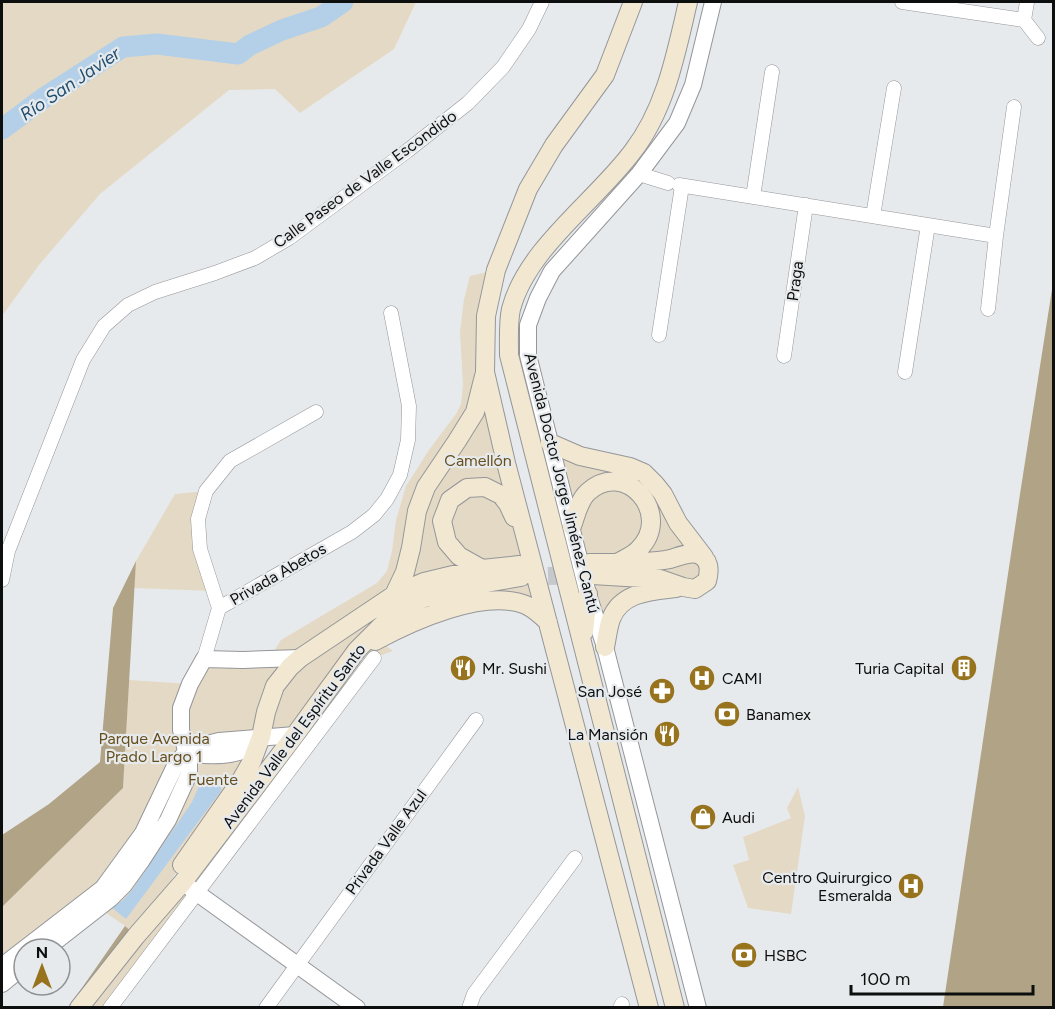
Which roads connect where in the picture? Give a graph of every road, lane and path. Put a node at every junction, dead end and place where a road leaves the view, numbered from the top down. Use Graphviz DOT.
graph roads {
  1 [pos="542,2"];
  2 [pos="633,2"];
  3 [pos="688,2"];
  4 [pos="713,2"];
  5 [pos="902,2"];
  6 [pos="1027,2"];
  7 [pos="1024,20"];
  8 [pos="1038,38"];
  9 [pos="772,72"];
  10 [pos="894,88"];
  11 [pos="1014,107"];
  12 [pos="639,174"];
  13 [pos="676,185"];
  14 [pos="753,197"];
  15 [pos="806,205"];
  16 [pos="873,216"];
  17 [pos="928,225"];
  18 [pos="996,236"];
  19 [pos="988,309"];
  20 [pos="391,313"];
  21 [pos="659,335"];
  22 [pos="784,356"];
  23 [pos="485,372"];
  24 [pos="905,372"];
  25 [pos="316,412"];
  26 [pos="550,443"];
  27 [pos="572,526"];
  28 [pos="529,549"];
  29 [pos="704,557"];
  30 [pos="618,563"];
  31 [pos="482,569"];
  32 [pos="2,580"];
  33 [pos="683,587"];
  34 [pos="588,594"];
  35 [pos="394,595"];
  36 [pos="219,608"];
  37 [pos="548,622"];
  38 [pos="583,646"];
  39 [pos="605,647"];
  40 [pos="357,650"];
  41 [pos="374,658"];
  42 [pos="295,662"];
  43 [pos="202,664"];
  44 [pos="476,720"];
  45 [pos="295,735"];
  46 [pos="261,737"];
  47 [pos="186,753"];
  48 [pos="575,858"];
  49 [pos="188,887"];
  50 [pos="136,936"];
  51 [pos="47,937"];
  52 [pos="61,937"];
  53 [pos="296,964"];
  54 [pos="12,969"];
  55 [pos="2,984"];
  56 [pos="79,1008"];
  57 [pos="110,1008"];
  58 [pos="266,1008"];
  59 [pos="357,1008"];
  60 [pos="469,1008"];
  61 [pos="649,1008"];
  62 [pos="675,1008"];
  63 [pos="698,1008"];
  1 -- 32 [label="street, Calle Paseo de Valle Escondido"];
  2 -- 23 [label="main road"];
  3 -- 38 [label="main road, Avenida Doctor Jorge Jiménez Cantú"];
  4 -- 12 [label="street, Avenida Doctor Jorge Jiménez Cantú"];
  5 -- 7 [label="street"];
  6 -- 7 [label="street"];
  7 -- 8 [label="street"];
  9 -- 14 [label="street"];
  10 -- 16 [label="street"];
  11 -- 18 [label="street"];
  12 -- 13 [label="street"];
  12 -- 26 [label="street, Avenida Doctor Jorge Jiménez Cantú"];
  13 -- 14 [label="street"];
  13 -- 21 [label="street"];
  14 -- 15 [label="street"];
  15 -- 16 [label="street"];
  15 -- 22 [label="street, Praga"];
  16 -- 17 [label="street"];
  17 -- 18 [label="street"];
  17 -- 24 [label="street"];
  18 -- 19 [label="street"];
  20 -- 36 [label="street, Privada Abetos"];
  23 -- 28 [label="main road"];
  23 -- 35 [label="main road"];
  25 -- 36 [label="street, Privada Abetos"];
  26 -- 27 [label="street, Avenida Doctor Jorge Jiménez Cantú"];
  26 -- 29 [label="main road"];
  27 -- 30 [label="main road"];
  27 -- 34 [label="street, Avenida Doctor Jorge Jiménez Cantú"];
  28 -- 31 [label="main road"];
  28 -- 37 [label="main road"];
  29 -- 30 [label="main road"];
  29 -- 33 [label="main road"];
  30 -- 33 [label="main road"];
  31 -- 35 [label="main road, Avenida Valle del Espíritu Santo"];
  31 -- 40 [label="main road, Avenida Valle del Espíritu Santo"];
  33 -- 39 [label="main road"];
  34 -- 38 [label="main road"];
  34 -- 39 [label="street, Avenida Doctor Jorge Jiménez Cantú"];
  35 -- 42 [label="main road, Avenida Valle del Espíritu Santo"];
  36 -- 43 [label="street"];
  37 -- 40 [label="main road"];
  37 -- 61 [label="main road"];
  38 -- 62 [label="main road, Avenida Doctor Jorge Jiménez Cantú"];
  39 -- 63 [label="street, Avenida Doctor Jorge Jiménez Cantú"];
  40 -- 45 [label="main road, Avenida Valle del Espíritu Santo"];
  41 -- 49 [label="street"];
  42 -- 43 [label="street"];
  42 -- 46 [label="main road, Avenida Valle del Espíritu Santo"];
  43 -- 47 [label="street"];
  44 -- 53 [label="street, Privada Valle Azul"];
  45 -- 46 [label="street"];
  45 -- 49 [label="main road, Avenida Valle del Espíritu Santo"];
  46 -- 47 [label="street"];
  46 -- 50 [label="main road, Avenida Valle del Espíritu Santo"];
  47 -- 51 [label="street"];
  47 -- 52 [label="street"];
  48 -- 60 [label="street"];
  49 -- 50 [label="main road, Avenida Valle del Espíritu Santo"];
  49 -- 53 [label="street"];
  49 -- 57 [label="street"];
  50 -- 56 [label="main road, Avenida Valle del Espíritu Santo"];
  53 -- 58 [label="street, Privada Valle Azul"];
  53 -- 59 [label="street"];
  54 -- 55 [label="street"];
}
